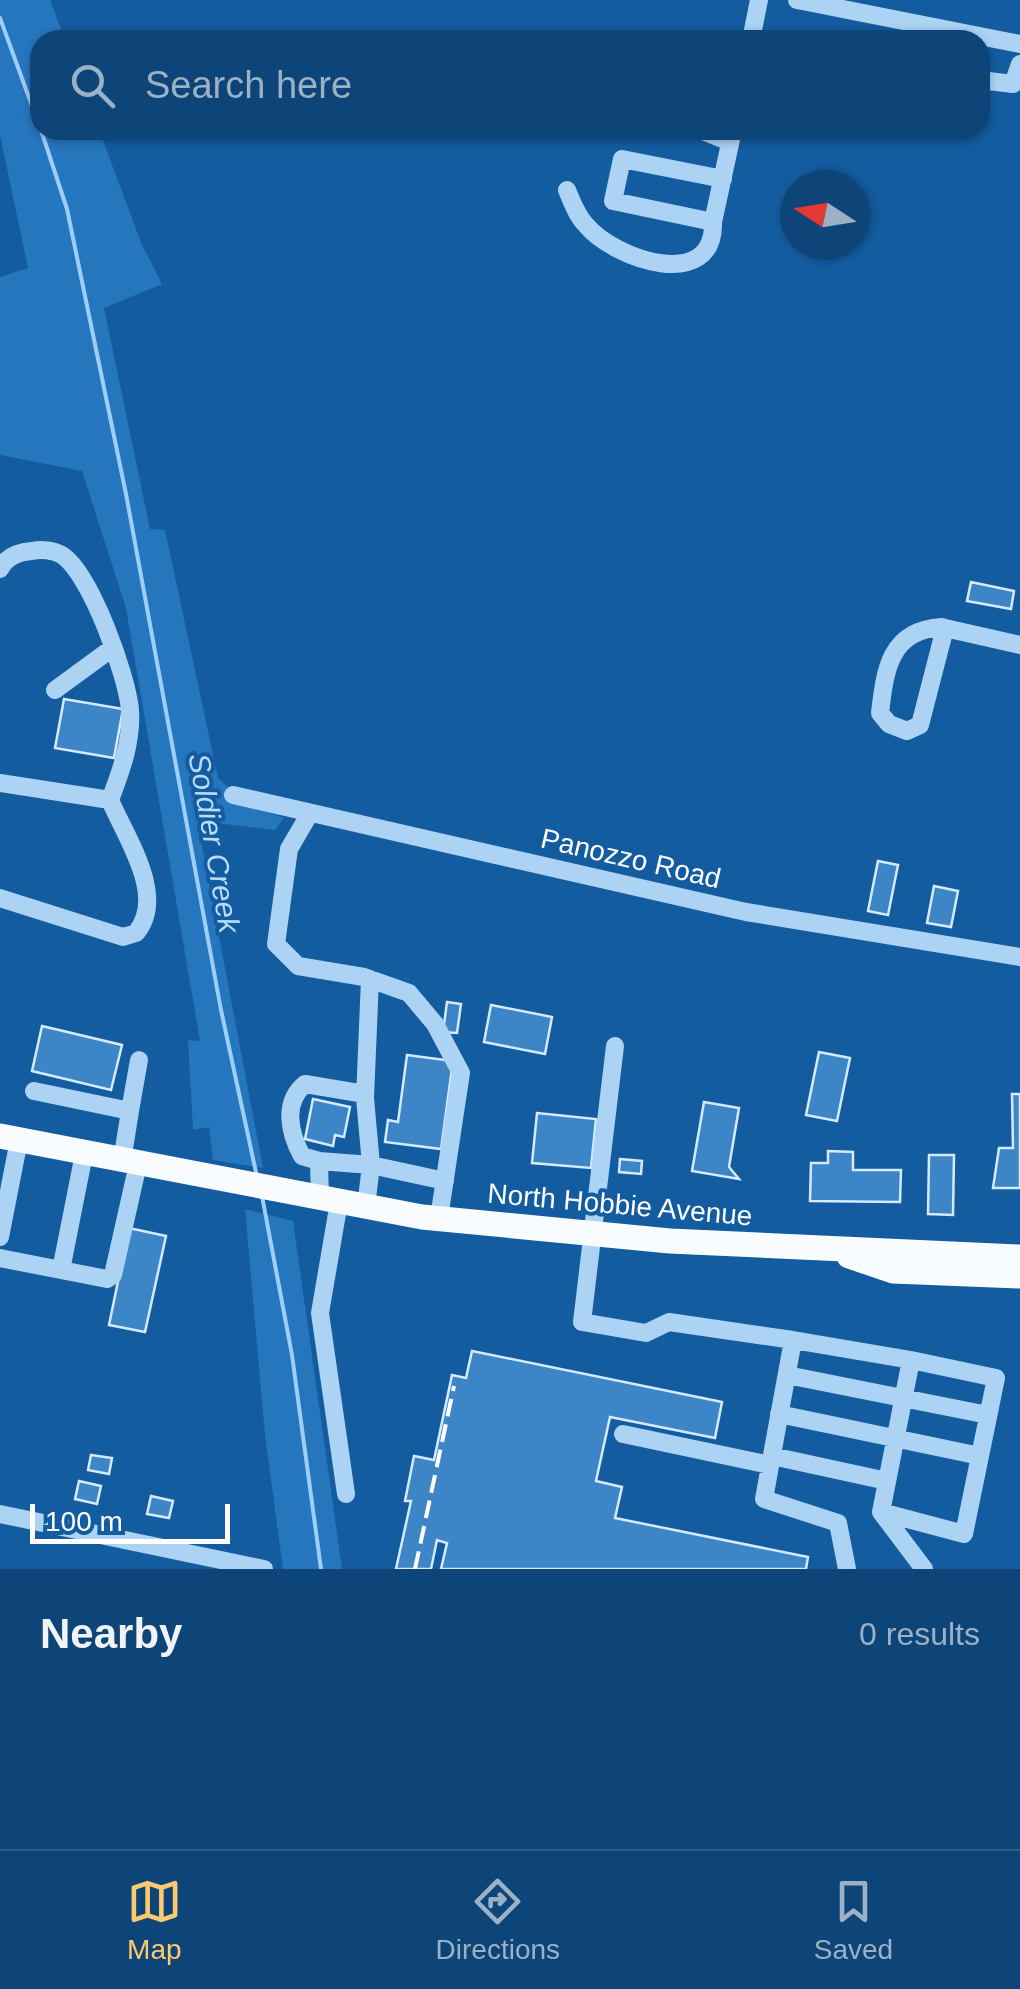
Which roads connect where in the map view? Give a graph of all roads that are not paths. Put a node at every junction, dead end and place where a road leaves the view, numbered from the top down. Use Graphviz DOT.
graph roads {
  1 [pos="760,0"];
  2 [pos="797,0"];
  3 [pos="888,8"];
  4 [pos="753,30"];
  5 [pos="913,30"];
  6 [pos="990,41"];
  7 [pos="1020,44"];
  8 [pos="1020,64"];
  9 [pos="990,81"];
  10 [pos="731,140"];
  11 [pos="723,179"];
  12 [pos="567,190"];
  13 [pos="714,222"];
  14 [pos="0,569"];
  15 [pos="945,628"];
  16 [pos="1020,645"];
  17 [pos="112,649"];
  18 [pos="56,690"];
  19 [pos="0,783"];
  20 [pos="234,795"];
  21 [pos="110,800"];
  22 [pos="310,812"];
  23 [pos="0,898"];
  24 [pos="1020,957"];
  25 [pos="370,979"];
  26 [pos="616,1046"];
  27 [pos="140,1060"];
  28 [pos="34,1091"];
  29 [pos="365,1094"];
  30 [pos="130,1111"];
  31 [pos="9,1138"];
  32 [pos="84,1154"];
  33 [pos="319,1161"];
  34 [pos="130,1162"];
  35 [pos="371,1165"];
  36 [pos="444,1181"];
  37 [pos="320,1199"];
  38 [pos="366,1207"];
  39 [pos="439,1218"];
  40 [pos="591,1234"];
  41 [pos="0,1237"];
  42 [pos="830,1248"];
  43 [pos="1020,1257"];
  44 [pos="0,1258"];
  45 [pos="61,1270"];
  46 [pos="1020,1276"];
  47 [pos="793,1340"];
  48 [pos="911,1360"];
  49 [pos="786,1375"];
  50 [pos="903,1399"];
  51 [pos="780,1414"];
  52 [pos="988,1416"];
  53 [pos="623,1434"];
  54 [pos="896,1438"];
  55 [pos="980,1456"];
  56 [pos="771,1461"];
  57 [pos="887,1481"];
  58 [pos="346,1494"];
  59 [pos="881,1512"];
  60 [pos="0,1514"];
  61 [pos="264,1569"];
  62 [pos="847,1569"];
  63 [pos="924,1569"];
  1 -- 4 [label="street"];
  2 -- 3 [label="street"];
  3 -- 5 [label="street"];
  6 -- 7 [label="street"];
  8 -- 9 [label="street"];
  10 -- 11 [label="street"];
  11 -- 13 [label="street"];
  11 -- 13 [label="street"];
  12 -- 13 [label="street"];
  14 -- 17 [label="street"];
  15 -- 15 [label="street"];
  15 -- 16 [label="street"];
  17 -- 18 [label="street"];
  17 -- 21 [label="street"];
  19 -- 21 [label="street"];
  20 -- 22 [label="street, Panozzo Road"];
  21 -- 23 [label="street"];
  22 -- 24 [label="street, Panozzo Road"];
  22 -- 25 [label="street"];
  25 -- 29 [label="street"];
  25 -- 36 [label="street"];
  26 -- 40 [label="street"];
  27 -- 30 [label="street"];
  28 -- 30 [label="street"];
  29 -- 33 [label="street"];
  29 -- 35 [label="street"];
  30 -- 34 [label="street"];
  31 -- 32 [label="main road, North Hobbie Avenue"];
  31 -- 41 [label="street"];
  32 -- 34 [label="main road, North Hobbie Avenue"];
  32 -- 45 [label="street"];
  33 -- 35 [label="street"];
  33 -- 37 [label="street"];
  34 -- 37 [label="main road, North Hobbie Avenue"];
  34 -- 45 [label="street"];
  35 -- 36 [label="street"];
  35 -- 38 [label="street"];
  36 -- 39 [label="street"];
  37 -- 38 [label="main road, North Hobbie Avenue"];
  37 -- 58 [label="street"];
  38 -- 39 [label="main road, North Hobbie Avenue"];
  39 -- 40 [label="main road, North Hobbie Avenue"];
  40 -- 42 [label="main road, North Hobbie Avenue"];
  40 -- 47 [label="street"];
  42 -- 43 [label="main road, North Hobbie Avenue"];
  42 -- 46 [label="main road"];
  44 -- 45 [label="street"];
  47 -- 48 [label="street"];
  47 -- 49 [label="street"];
  48 -- 50 [label="street"];
  48 -- 52 [label="street"];
  49 -- 50 [label="street"];
  49 -- 51 [label="street"];
  50 -- 52 [label="street"];
  50 -- 54 [label="street"];
  51 -- 54 [label="street"];
  51 -- 56 [label="street"];
  52 -- 55 [label="street"];
  53 -- 56 [label="street"];
  54 -- 55 [label="street"];
  54 -- 57 [label="street"];
  55 -- 59 [label="street"];
  56 -- 57 [label="street"];
  56 -- 62 [label="street"];
  57 -- 59 [label="street"];
  59 -- 63 [label="street"];
  60 -- 61 [label="street"];
}
